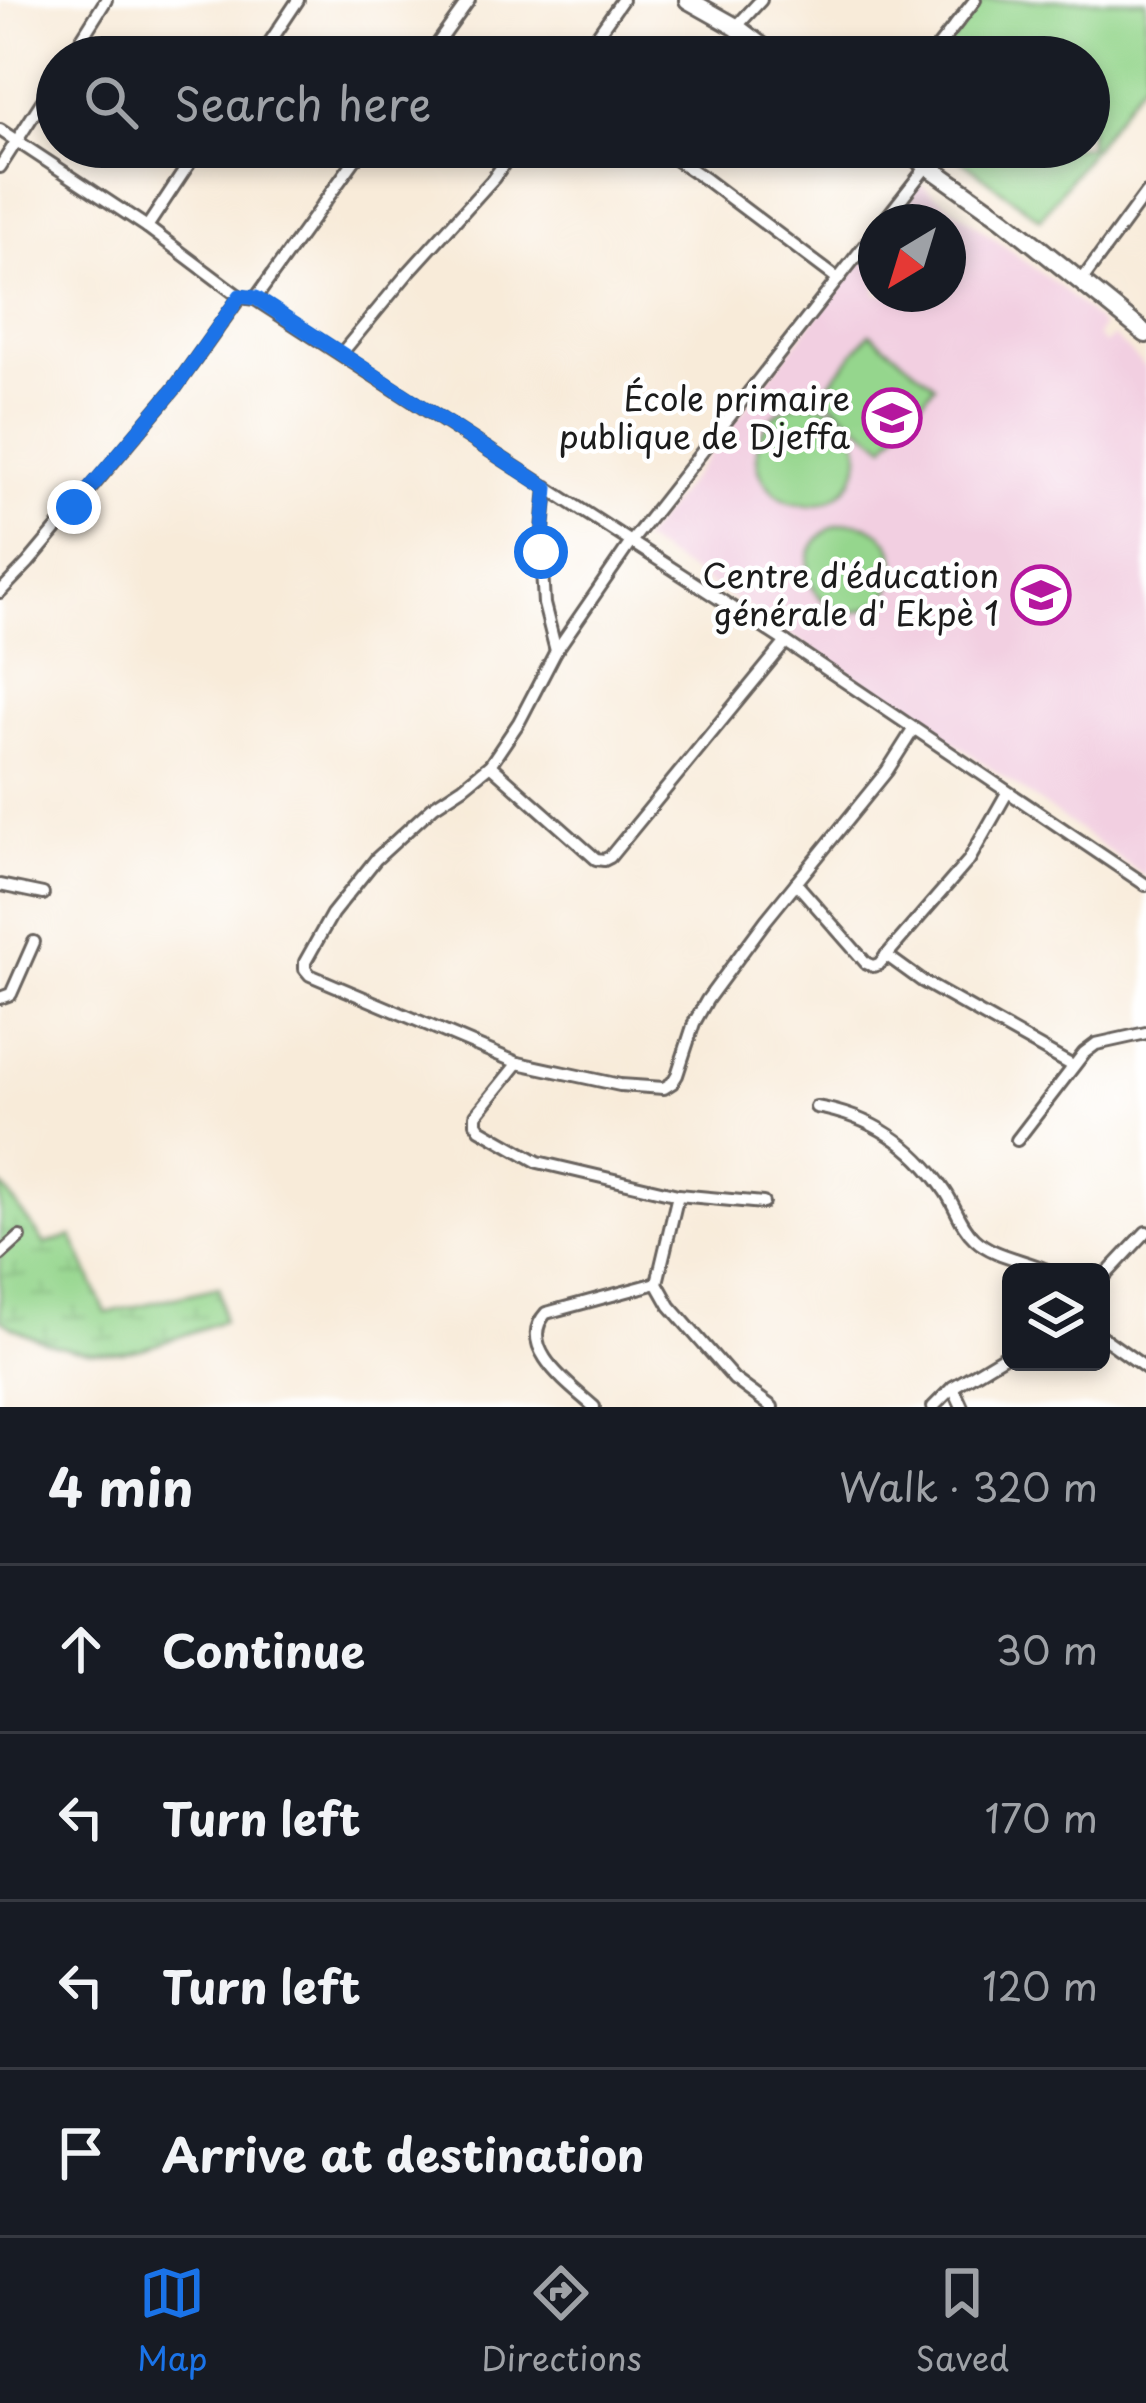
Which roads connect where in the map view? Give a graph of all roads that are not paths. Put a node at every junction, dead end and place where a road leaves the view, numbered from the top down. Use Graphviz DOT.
graph roads {
  1 [pos="106,0"];
  2 [pos="298,0"];
  3 [pos="469,0"];
  4 [pos="622,0"];
  5 [pos="688,0"];
  6 [pos="760,0"];
  7 [pos="975,0"];
  8 [pos="736,27"];
  9 [pos="83,36"];
  10 [pos="274,36"];
  11 [pos="443,36"];
  12 [pos="597,36"];
  13 [pos="748,36"];
  14 [pos="947,36"];
  15 [pos="36,112"];
  16 [pos="0,130"];
  17 [pos="17,142"];
  18 [pos="36,154"];
  19 [pos="0,166"];
  20 [pos="57,168"];
  21 [pos="186,168"];
  22 [pos="349,168"];
  23 [pos="501,168"];
  24 [pos="688,168"];
  25 [pos="925,168"];
  26 [pos="930,168"];
  27 [pos="1146,193"];
  28 [pos="897,204"];
  29 [pos="147,227"];
  30 [pos="858,254"];
  31 [pos="838,279"];
  32 [pos="1082,280"];
  33 [pos="240,296"];
  34 [pos="256,298"];
  35 [pos="1146,334"];
  36 [pos="341,354"];
  37 [pos="547,488"];
  38 [pos="631,542"];
  39 [pos="0,592"];
  40 [pos="787,642"];
  41 [pos="556,651"];
  42 [pos="913,730"];
  43 [pos="490,765"];
  44 [pos="1007,793"];
  45 [pos="796,884"];
  46 [pos="0,885"];
  47 [pos="1146,885"];
  48 [pos="44,894"];
  49 [pos="34,943"];
  50 [pos="886,955"];
  51 [pos="0,998"];
  52 [pos="1146,1033"];
  53 [pos="518,1063"];
  54 [pos="1073,1066"];
  55 [pos="816,1106"];
  56 [pos="1017,1140"];
  57 [pos="678,1195"];
  58 [pos="763,1203"];
  59 [pos="1146,1232"];
  60 [pos="20,1238"];
  61 [pos="0,1255"];
  62 [pos="1026,1263"];
  63 [pos="1110,1270"];
  64 [pos="657,1282"];
  65 [pos="1110,1342"];
  66 [pos="1002,1357"];
  67 [pos="1146,1368"];
  68 [pos="953,1387"];
  69 [pos="594,1407"];
  70 [pos="772,1407"];
  71 [pos="933,1407"];
  72 [pos="962,1407"];
  1 -- 9 [label="street"];
  2 -- 10 [label="street"];
  3 -- 11 [label="street"];
  4 -- 12 [label="street"];
  5 -- 8 [label="street"];
  6 -- 8 [label="street"];
  7 -- 14 [label="street"];
  8 -- 13 [label="street"];
  15 -- 17 [label="street"];
  16 -- 17 [label="street"];
  17 -- 18 [label="street"];
  17 -- 19 [label="street"];
  20 -- 29 [label="street"];
  21 -- 29 [label="street"];
  22 -- 34 [label="street"];
  23 -- 36 [label="street"];
  24 -- 31 [label="street"];
  25 -- 28 [label="street"];
  26 -- 32 [label="street"];
  27 -- 32 [label="street"];
  29 -- 33 [label="street"];
  30 -- 31 [label="street"];
  31 -- 38 [label="street"];
  32 -- 35 [label="street"];
  33 -- 34 [label="street"];
  33 -- 39 [label="street"];
  34 -- 36 [label="street"];
  36 -- 37 [label="street"];
  37 -- 38 [label="street"];
  37 -- 41 [label="street"];
  38 -- 40 [label="street"];
  38 -- 41 [label="street"];
  40 -- 42 [label="street"];
  40 -- 43 [label="street"];
  41 -- 43 [label="street"];
  42 -- 44 [label="street"];
  42 -- 45 [label="street"];
  43 -- 53 [label="street"];
  44 -- 47 [label="street"];
  44 -- 50 [label="street"];
  45 -- 50 [label="street"];
  45 -- 53 [label="street"];
  46 -- 48 [label="street"];
  49 -- 51 [label="street"];
  50 -- 54 [label="street"];
  52 -- 54 [label="street"];
  53 -- 57 [label="street"];
  54 -- 56 [label="street"];
  55 -- 62 [label="street"];
  57 -- 58 [label="street"];
  57 -- 64 [label="street"];
  59 -- 63 [label="street"];
  60 -- 61 [label="street"];
  64 -- 69 [label="street"];
  64 -- 70 [label="street"];
  65 -- 67 [label="street"];
  66 -- 68 [label="street"];
  68 -- 71 [label="street"];
  68 -- 72 [label="street"];
}
